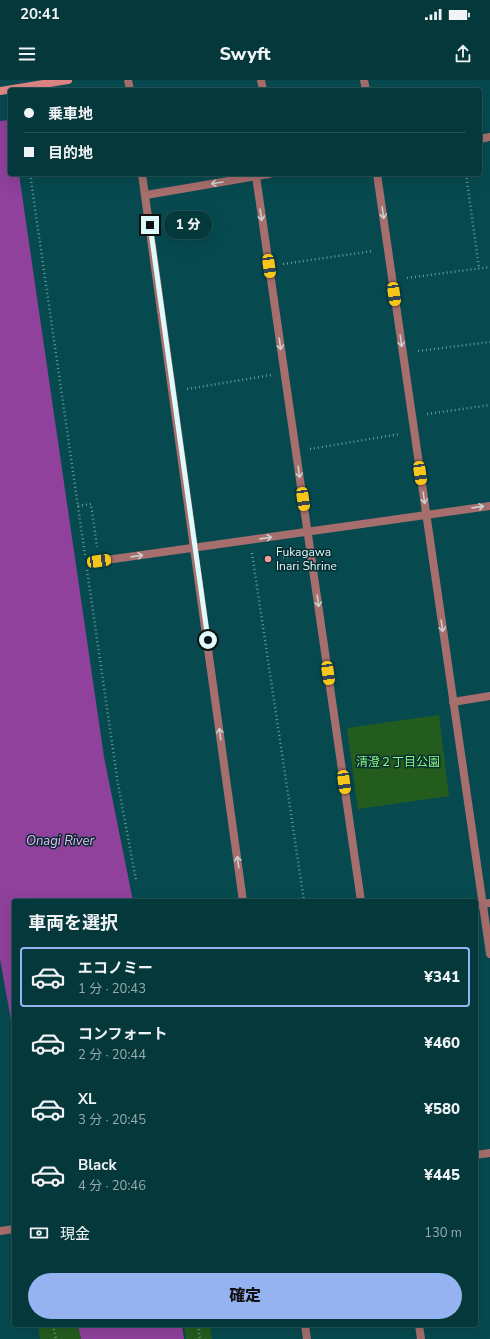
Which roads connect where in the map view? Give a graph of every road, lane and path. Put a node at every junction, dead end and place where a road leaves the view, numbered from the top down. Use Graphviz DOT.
graph roads {
  1 [pos="68,80"];
  2 [pos="16,88"];
  3 [pos="30,176"];
  4 [pos="142,176"];
  5 [pos="256,176"];
  6 [pos="377,176"];
  7 [pos="466,176"];
  8 [pos="146,194"];
  9 [pos="388,250"];
  10 [pos="269,266"];
  11 [pos="490,267"];
  12 [pos="479,268"];
  13 [pos="392,280"];
  14 [pos="490,342"];
  15 [pos="403,353"];
  16 [pos="284,372"];
  17 [pos="173,392"];
  18 [pos="490,405"];
  19 [pos="412,415"];
  20 [pos="414,432"];
  21 [pos="296,451"];
  22 [pos="78,506"];
  23 [pos="490,506"];
  24 [pos="426,515"];
  25 [pos="308,532"];
  26 [pos="250,540"];
  27 [pos="195,547"];
  28 [pos="85,555"];
  29 [pos="99,561"];
  30 [pos="86,562"];
  31 [pos="490,696"];
  32 [pos="453,702"];
  33 [pos="136,880"];
  34 [pos="243,899"];
  35 [pos="304,899"];
  36 [pos="361,899"];
  37 [pos="483,904"];
  38 [pos="490,954"];
  39 [pos="490,1153"];
  40 [pos="478,1155"];
  41 [pos="12,1229"];
  42 [pos="0,1231"];
  43 [pos="53,1327"];
  44 [pos="198,1327"];
  45 [pos="305,1327"];
  46 [pos="419,1327"];
  47 [pos="56,1339"];
  48 [pos="200,1339"];
  49 [pos="307,1339"];
  50 [pos="421,1339"];
  1 -- 2 [label="main road"];
  3 -- 22 [label="path"];
  4 -- 8 [label="street"];
  5 -- 8 [label="street, one-way"];
  5 -- 10 [label="street, one-way"];
  6 -- 9 [label="street, one-way"];
  7 -- 12 [label="path"];
  8 -- 17 [label="street"];
  9 -- 10 [label="path"];
  9 -- 13 [label="street"];
  10 -- 16 [label="street, one-way"];
  11 -- 12 [label="path"];
  12 -- 13 [label="path"];
  13 -- 15 [label="street, one-way"];
  14 -- 15 [label="path"];
  15 -- 19 [label="street"];
  16 -- 17 [label="path"];
  16 -- 21 [label="street"];
  17 -- 27 [label="street"];
  18 -- 19 [label="path"];
  19 -- 20 [label="street"];
  20 -- 21 [label="path"];
  20 -- 24 [label="street, one-way"];
  21 -- 25 [label="street, one-way"];
  22 -- 28 [label="path"];
  22 -- 29 [label="path"];
  24 -- 23 [label="street, one-way"];
  24 -- 25 [label="street"];
  24 -- 32 [label="street, one-way"];
  26 -- 25 [label="street, one-way"];
  25 -- 36 [label="street, one-way"];
  26 -- 27 [label="street"];
  26 -- 35 [label="path"];
  29 -- 27 [label="street, one-way"];
  34 -- 27 [label="street, one-way"];
  30 -- 33 [label="path"];
  31 -- 32 [label="street"];
  32 -- 37 [label="street"];
  37 -- 38 [label="street"];
  39 -- 40 [label="street"];
  41 -- 42 [label="street"];
  43 -- 47 [label="path"];
  44 -- 48 [label="path"];
  45 -- 49 [label="street"];
  46 -- 50 [label="street"];
}
